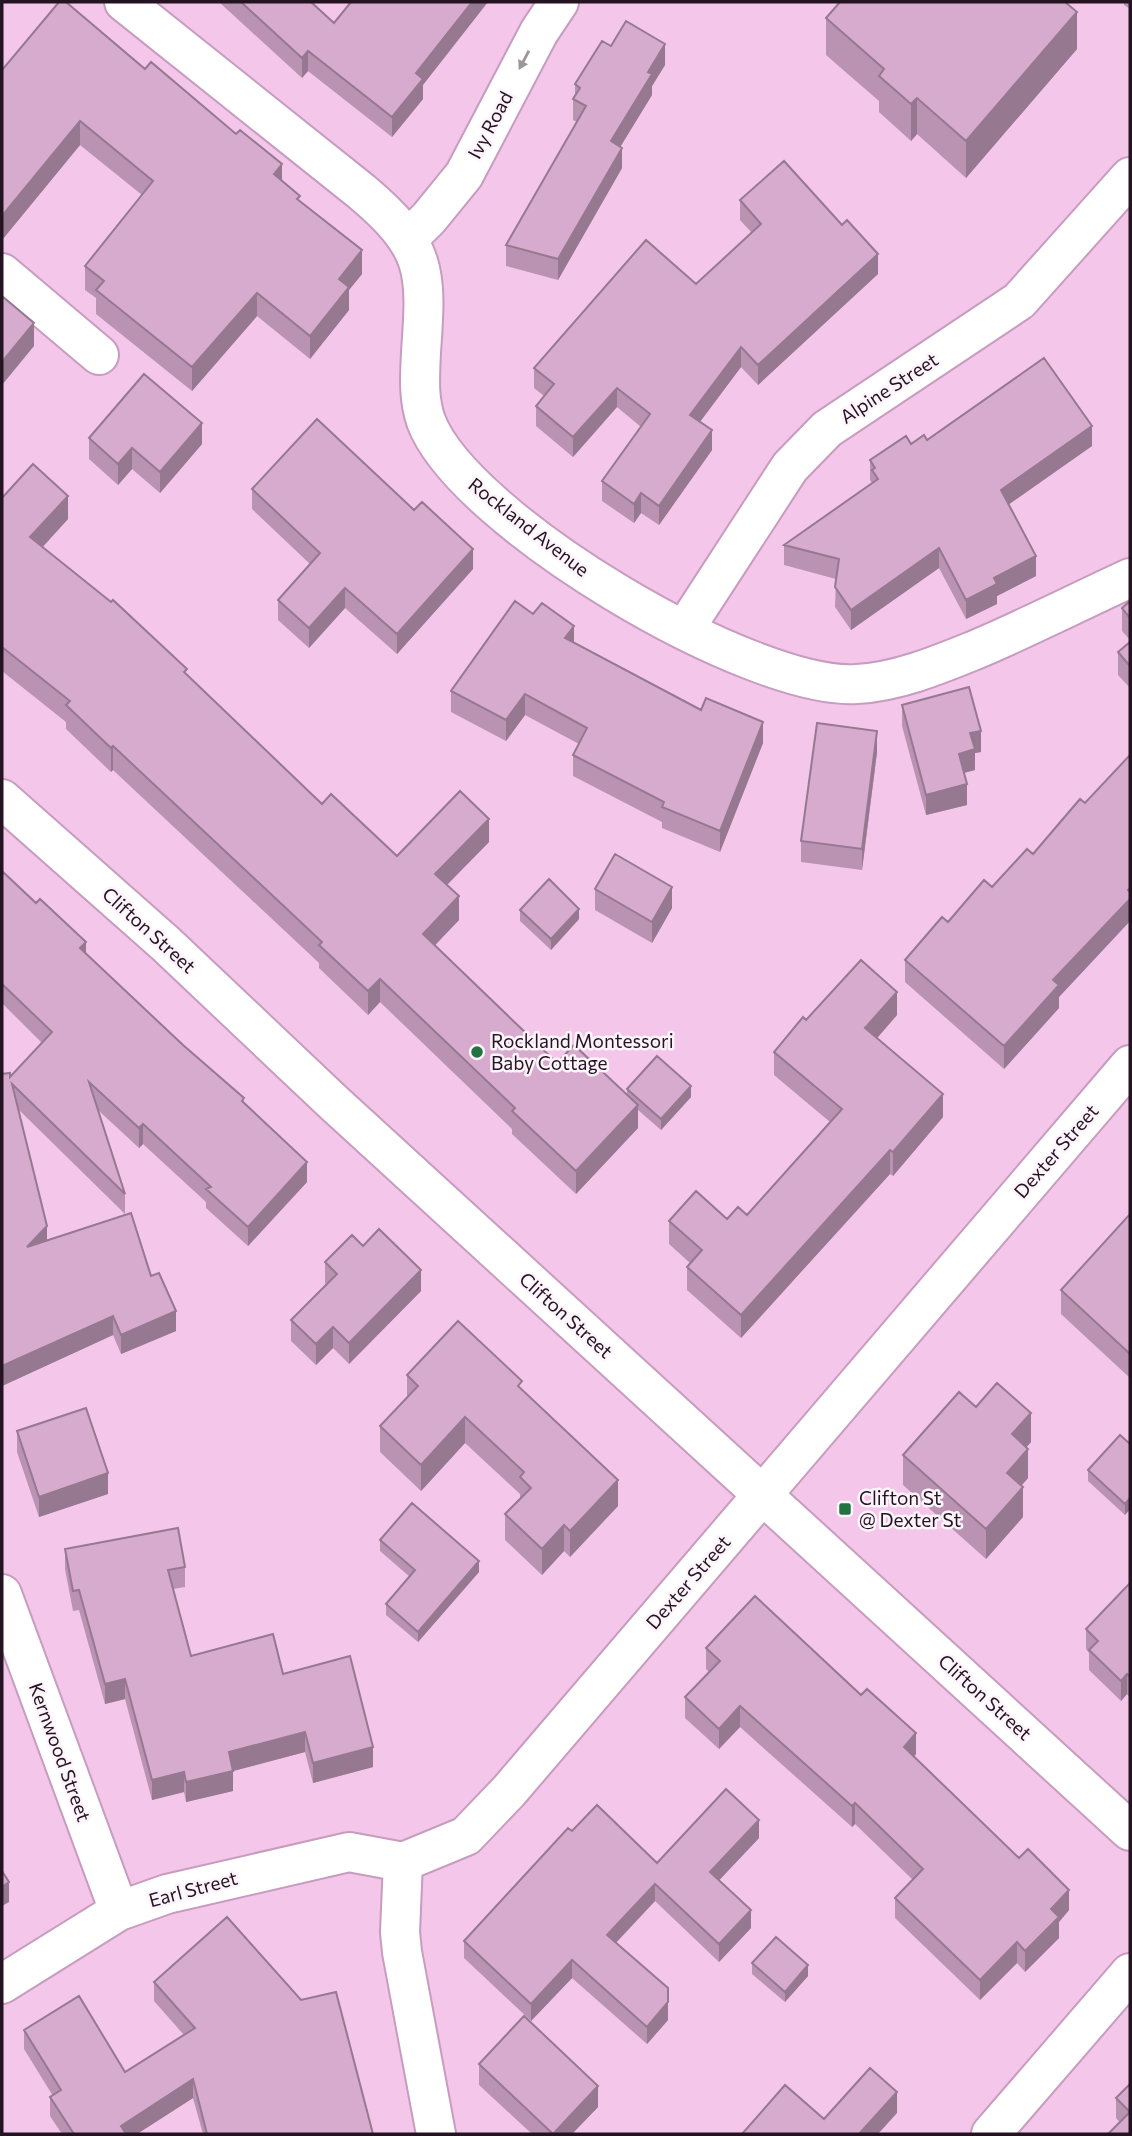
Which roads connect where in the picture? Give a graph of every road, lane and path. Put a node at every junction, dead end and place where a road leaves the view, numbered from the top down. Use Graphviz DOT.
graph roads {
  1 [pos="124,2"];
  2 [pos="559,2"];
  3 [pos="1130,177"];
  4 [pos="408,239"];
  5 [pos="2,274"];
  6 [pos="99,355"];
  7 [pos="1130,578"];
  8 [pos="684,630"];
  9 [pos="2,799"];
  10 [pos="1130,1065"];
  11 [pos="763,1494"];
  12 [pos="2,1594"];
  13 [pos="1130,1831"];
  14 [pos="403,1863"];
  15 [pos="119,1911"];
  16 [pos="1130,1973"];
  17 [pos="2,1984"];
  18 [pos="436,2134"];
  19 [pos="991,2134"];
  1 -- 4 [label="street, Rockland Avenue"];
  2 -- 4 [label="street, Ivy Road, one-way"];
  3 -- 8 [label="street, Alpine Street"];
  4 -- 8 [label="street, Rockland Avenue"];
  5 -- 6 [label="street"];
  7 -- 8 [label="street, Rockland Avenue"];
  9 -- 11 [label="street, Clifton Street"];
  10 -- 11 [label="street, Dexter Street"];
  11 -- 13 [label="street, Clifton Street"];
  11 -- 14 [label="street, Dexter Street"];
  12 -- 15 [label="street, Kernwood Street"];
  14 -- 15 [label="street, Earl Street"];
  14 -- 18 [label="street"];
  15 -- 17 [label="street, Earl Street"];
  16 -- 19 [label="street"];
}
